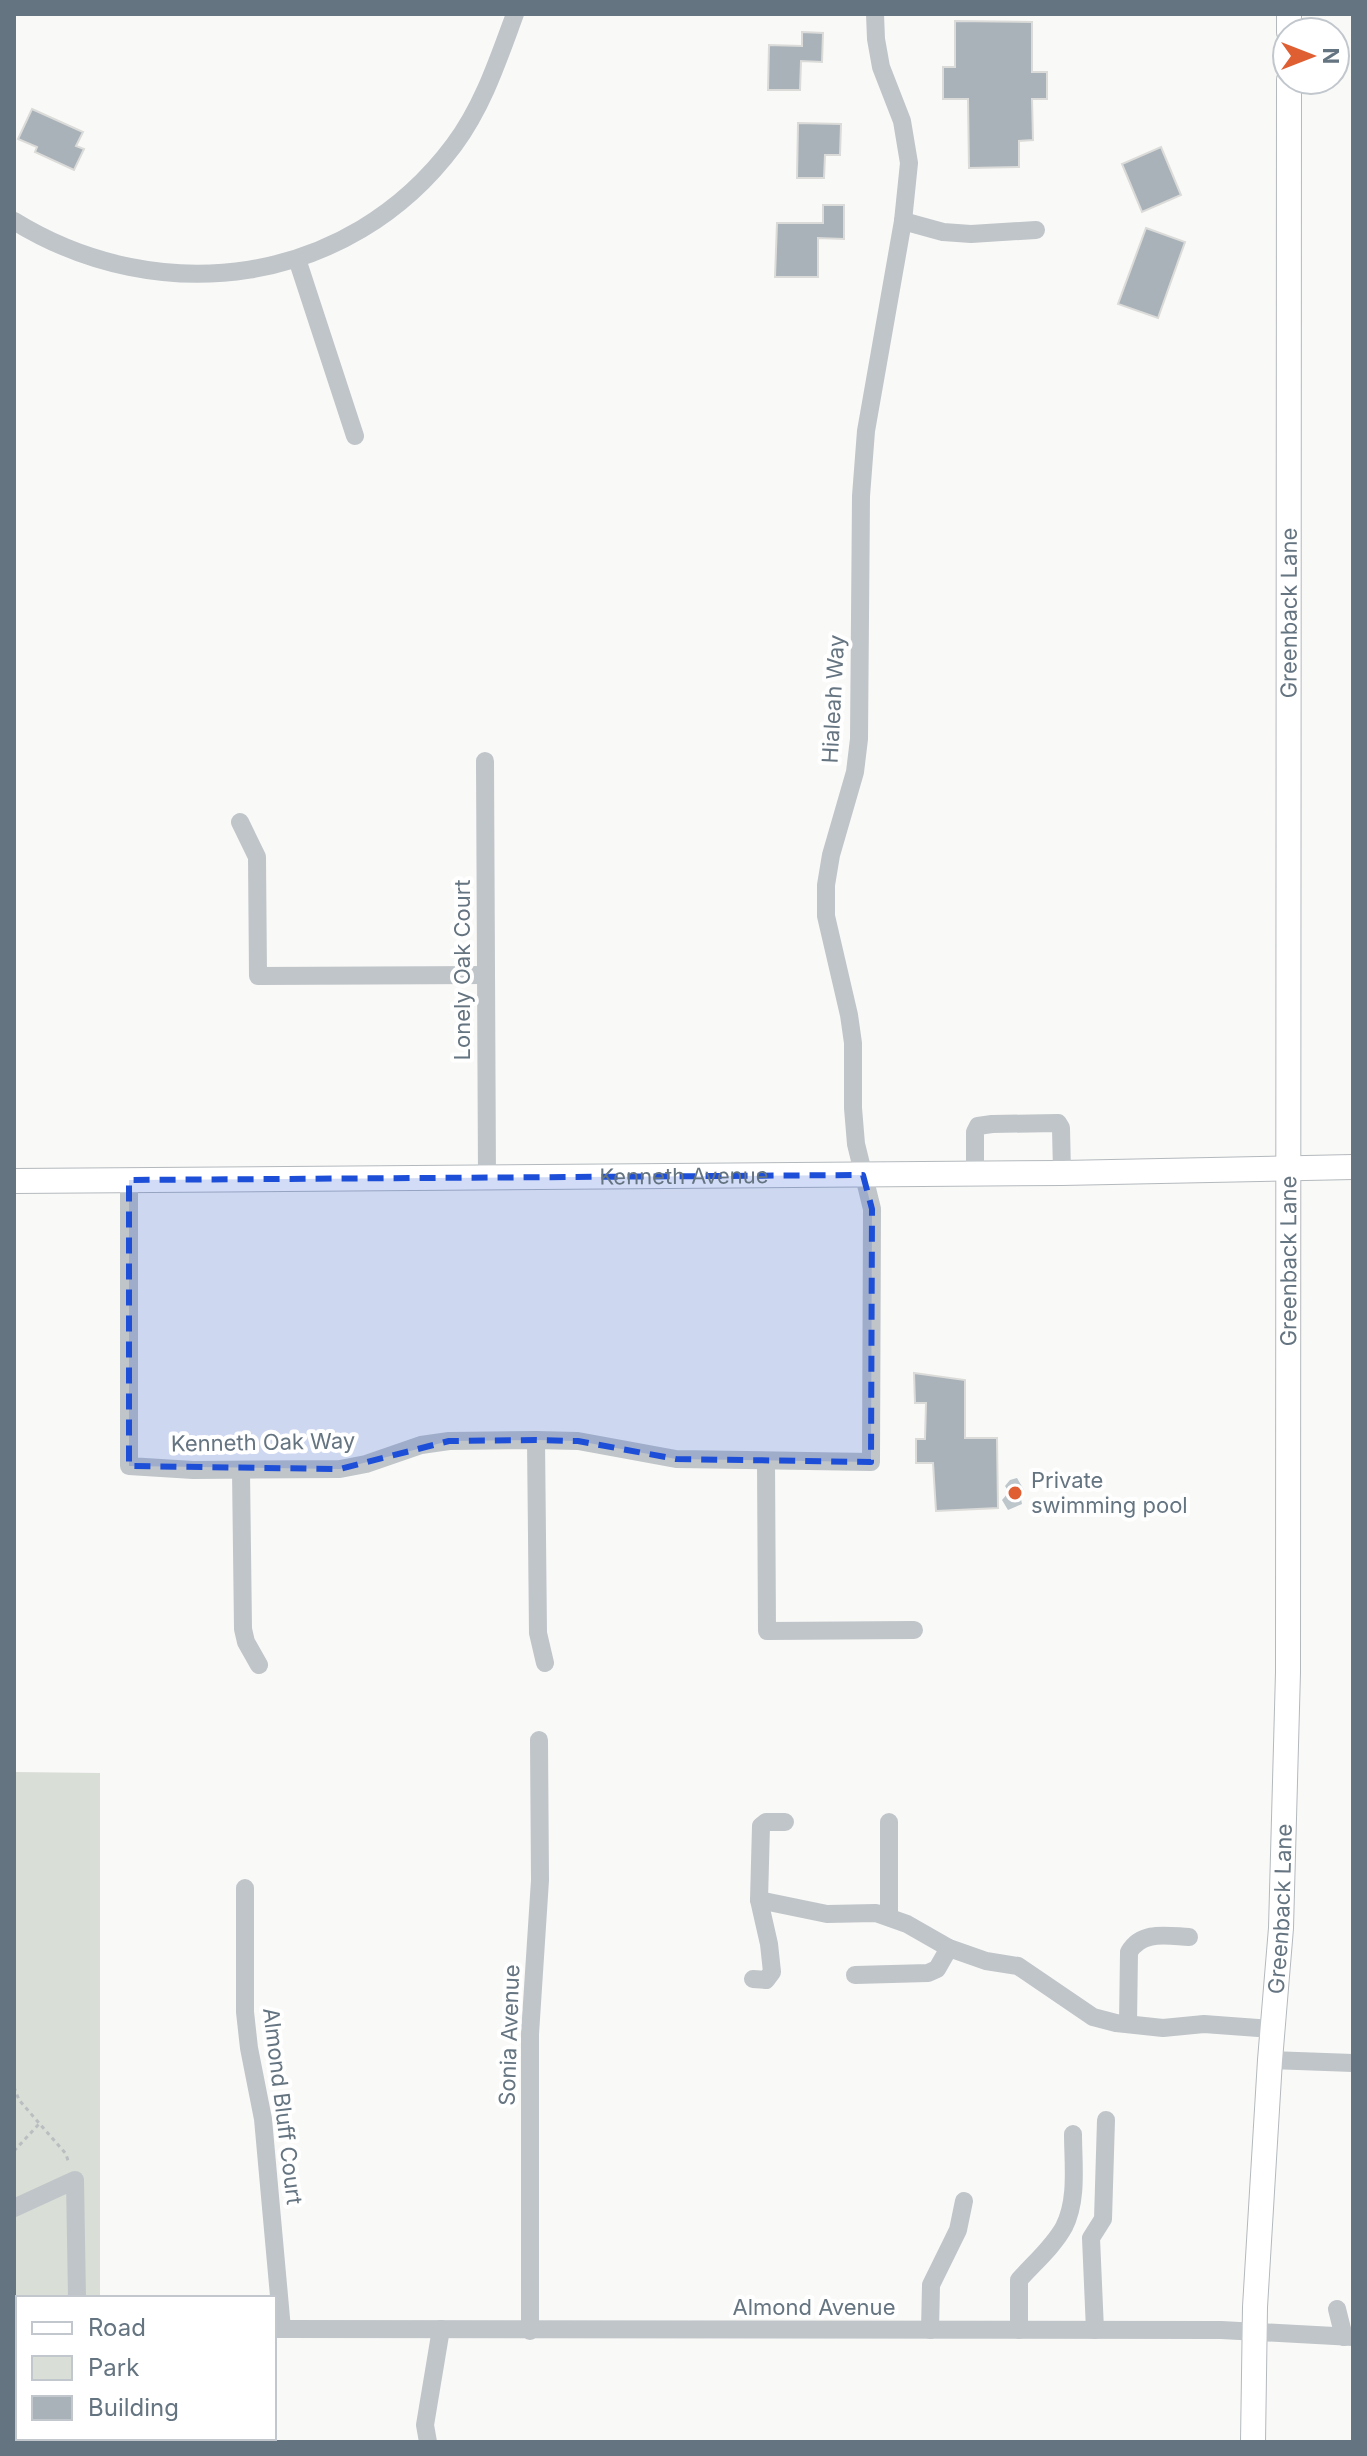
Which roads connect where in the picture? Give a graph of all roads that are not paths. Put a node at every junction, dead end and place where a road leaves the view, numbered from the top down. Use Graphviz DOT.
graph roads {
  1 [pos="515,14"];
  2 [pos="875,14"];
  3 [pos="1289,96"];
  4 [pos="14,221"];
  5 [pos="903,221"];
  6 [pos="1036,230"];
  7 [pos="297,259"];
  8 [pos="355,436"];
  9 [pos="485,761"];
  10 [pos="240,822"];
  11 [pos="486,975"];
  12 [pos="1353,1167"];
  13 [pos="1287,1170"];
  14 [pos="975,1173"];
  15 [pos="1062,1173"];
  16 [pos="863,1175"];
  17 [pos="487,1179"];
  18 [pos="129,1180"];
  19 [pos="14,1181"];
  20 [pos="536,1440"];
  21 [pos="766,1461"];
  22 [pos="241,1471"];
  23 [pos="914,1630"];
  24 [pos="545,1663"];
  25 [pos="259,1665"];
  26 [pos="539,1740"];
  27 [pos="785,1822"];
  28 [pos="889,1822"];
  29 [pos="245,1888"];
  30 [pos="759,1900"];
  31 [pos="889,1917"];
  32 [pos="1189,1937"];
  33 [pos="949,1948"];
  34 [pos="855,1975"];
  35 [pos="753,1979"];
  36 [pos="1128,2024"];
  37 [pos="1272,2029"];
  38 [pos="1270,2060"];
  39 [pos="1353,2063"];
  40 [pos="1106,2120"];
  41 [pos="1073,2134"];
  42 [pos="964,2201"];
  43 [pos="14,2208"];
  44 [pos="77,2296"];
  45 [pos="276,2296"];
  46 [pos="276,2301"];
  47 [pos="1337,2309"];
  48 [pos="278,2329"];
  49 [pos="441,2329"];
  50 [pos="930,2330"];
  51 [pos="1019,2330"];
  52 [pos="1095,2330"];
  53 [pos="530,2331"];
  54 [pos="1254,2332"];
  55 [pos="1349,2337"];
  56 [pos="428,2442"];
  57 [pos="1253,2442"];
  1 -- 7 [label="street"];
  2 -- 5 [label="street, Hialeah Way"];
  3 -- 13 [label="main road, Greenback Lane"];
  4 -- 7 [label="street"];
  5 -- 6 [label="street"];
  5 -- 16 [label="street, Hialeah Way"];
  7 -- 8 [label="street"];
  9 -- 11 [label="street, Lonely Oak Court"];
  10 -- 11 [label="street"];
  11 -- 17 [label="street, Lonely Oak Court"];
  12 -- 13 [label="main road, Kenneth Avenue"];
  13 -- 15 [label="main road, Kenneth Avenue"];
  13 -- 37 [label="main road, Greenback Lane"];
  14 -- 15 [label="main road, Kenneth Avenue"];
  14 -- 15 [label="street"];
  14 -- 16 [label="main road, Kenneth Avenue"];
  16 -- 17 [label="main road, Kenneth Avenue"];
  16 -- 21 [label="street, Kenneth Oak Way"];
  17 -- 18 [label="main road, Kenneth Avenue"];
  18 -- 19 [label="main road, Kenneth Avenue"];
  18 -- 22 [label="street, Kenneth Oak Way"];
  20 -- 21 [label="street, Kenneth Oak Way"];
  20 -- 22 [label="street, Kenneth Oak Way"];
  20 -- 24 [label="street"];
  21 -- 23 [label="street"];
  22 -- 25 [label="street"];
  26 -- 53 [label="street, Sonia Avenue"];
  27 -- 30 [label="street"];
  28 -- 31 [label="street"];
  29 -- 45 [label="street, Almond Bluff Court"];
  30 -- 31 [label="street"];
  30 -- 35 [label="street"];
  31 -- 33 [label="street"];
  32 -- 36 [label="street"];
  33 -- 34 [label="street"];
  33 -- 36 [label="street"];
  36 -- 37 [label="street"];
  37 -- 38 [label="main road, Greenback Lane"];
  38 -- 39 [label="street"];
  38 -- 54 [label="main road, Greenback Lane"];
  40 -- 52 [label="street"];
  41 -- 51 [label="street"];
  42 -- 50 [label="street"];
  43 -- 44 [label="street"];
  46 -- 48 [label="street, Almond Bluff Court"];
  47 -- 55 [label="street"];
  48 -- 49 [label="street, Almond Avenue"];
  49 -- 53 [label="street, Almond Avenue"];
  49 -- 56 [label="street"];
  50 -- 51 [label="street, Almond Avenue"];
  50 -- 53 [label="street, Almond Avenue"];
  51 -- 52 [label="street, Almond Avenue"];
  52 -- 54 [label="street, Almond Avenue"];
  54 -- 55 [label="street, Almond Avenue"];
  54 -- 57 [label="main road, Greenback Lane"];
}
